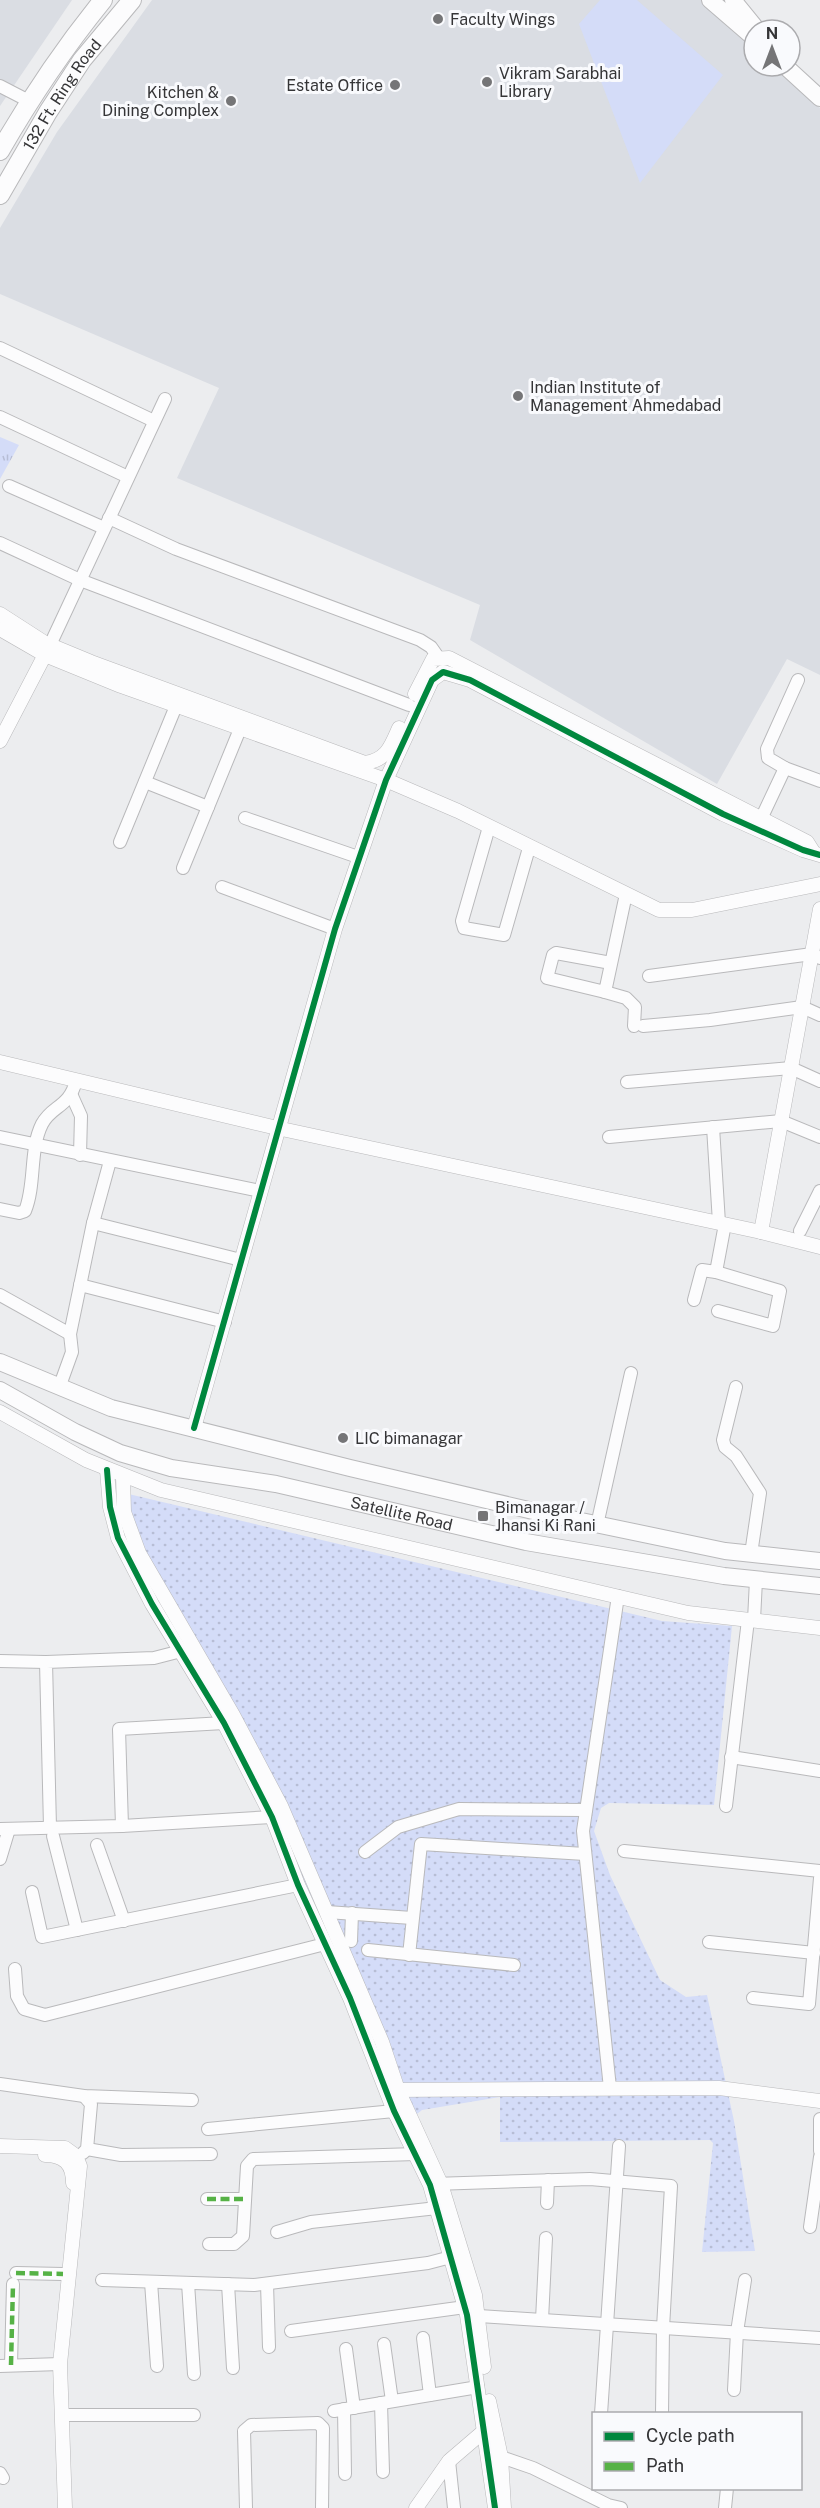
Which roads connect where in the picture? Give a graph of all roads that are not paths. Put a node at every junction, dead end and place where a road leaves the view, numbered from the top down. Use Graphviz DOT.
graph roads {
  1 [pos="103,0"];
  2 [pos="132,0"];
  3 [pos="710,0"];
  4 [pos="733,0"];
  5 [pos="748,18"];
  6 [pos="742,28"];
  7 [pos="802,70"];
  8 [pos="798,78"];
  9 [pos="0,86"];
  10 [pos="820,87"];
  11 [pos="820,98"];
  12 [pos="29,101"];
  13 [pos="0,151"];
  14 [pos="0,195"];
  15 [pos="0,348"];
  16 [pos="165,399"];
  17 [pos="0,417"];
  18 [pos="154,422"];
  19 [pos="128,477"];
  20 [pos="9,486"];
  21 [pos="107,523"];
  22 [pos="0,543"];
  23 [pos="80,580"];
  24 [pos="0,614"];
  25 [pos="0,629"];
  26 [pos="47,650"];
  27 [pos="438,657"];
  28 [pos="443,672"];
  29 [pos="798,680"];
  30 [pos="410,705"];
  31 [pos="176,706"];
  32 [pos="4,722"];
  33 [pos="240,729"];
  34 [pos="0,741"];
  35 [pos="617,752"];
  36 [pos="376,762"];
  37 [pos="786,768"];
  38 [pos="386,780"];
  39 [pos="820,781"];
  40 [pos="145,782"];
  41 [pos="208,807"];
  42 [pos="245,818"];
  43 [pos="758,825"];
  44 [pos="489,827"];
  45 [pos="120,842"];
  46 [pos="529,848"];
  47 [pos="816,852"];
  48 [pos="358,857"];
  49 [pos="183,868"];
  50 [pos="820,871"];
  51 [pos="816,884"];
  52 [pos="222,887"];
  53 [pos="626,894"];
  54 [pos="820,909"];
  55 [pos="335,929"];
  56 [pos="816,956"];
  57 [pos="611,963"];
  58 [pos="649,976"];
  59 [pos="605,992"];
  60 [pos="802,1007"];
  61 [pos="820,1016"];
  62 [pos="0,1062"];
  63 [pos="791,1068"];
  64 [pos="75,1081"];
  65 [pos="820,1081"];
  66 [pos="627,1082"];
  67 [pos="72,1095"];
  68 [pos="782,1121"];
  69 [pos="713,1127"];
  70 [pos="277,1128"];
  71 [pos="0,1137"];
  72 [pos="609,1137"];
  73 [pos="820,1137"];
  74 [pos="36,1145"];
  75 [pos="80,1155"];
  76 [pos="110,1161"];
  77 [pos="260,1191"];
  78 [pos="820,1191"];
  79 [pos="0,1209"];
  80 [pos="93,1223"];
  81 [pos="722,1224"];
  82 [pos="800,1231"];
  83 [pos="761,1232"];
  84 [pos="820,1247"];
  85 [pos="242,1260"];
  86 [pos="716,1272"];
  87 [pos="80,1285"];
  88 [pos="0,1294"];
  89 [pos="694,1300"];
  90 [pos="718,1311"];
  91 [pos="225,1322"];
  92 [pos="70,1334"];
  93 [pos="0,1362"];
  94 [pos="631,1374"];
  95 [pos="736,1387"];
  96 [pos="59,1388"];
  97 [pos="0,1390"];
  98 [pos="0,1412"];
  99 [pos="194,1428"];
  100 [pos="173,1468"];
  101 [pos="107,1470"];
  102 [pos="123,1476"];
  103 [pos="167,1491"];
  104 [pos="597,1525"];
  105 [pos="751,1554"];
  106 [pos="820,1561"];
  107 [pos="756,1580"];
  108 [pos="820,1587"];
  109 [pos="618,1596"];
  110 [pos="751,1620"];
  111 [pos="820,1628"];
  112 [pos="186,1650"];
  113 [pos="0,1661"];
  114 [pos="46,1662"];
  115 [pos="224,1723"];
  116 [pos="731,1757"];
  117 [pos="820,1771"];
  118 [pos="726,1806"];
  119 [pos="586,1810"];
  120 [pos="272,1817"];
  121 [pos="122,1826"];
  122 [pos="5,1829"];
  123 [pos="51,1832"];
  124 [pos="97,1845"];
  125 [pos="365,1851"];
  126 [pos="624,1851"];
  127 [pos="585,1854"];
  128 [pos="0,1859"];
  129 [pos="820,1871"];
  130 [pos="820,1878"];
  131 [pos="298,1886"];
  132 [pos="32,1892"];
  133 [pos="327,1912"];
  134 [pos="352,1913"];
  135 [pos="412,1918"];
  136 [pos="124,1921"];
  137 [pos="77,1930"];
  138 [pos="351,1941"];
  139 [pos="709,1942"];
  140 [pos="325,1944"];
  141 [pos="368,1950"];
  142 [pos="814,1953"];
  143 [pos="409,1955"];
  144 [pos="514,1965"];
  145 [pos="15,1969"];
  146 [pos="753,1998"];
  147 [pos="815,2005"];
  148 [pos="0,2084"];
  149 [pos="610,2088"];
  150 [pos="392,2090"];
  151 [pos="84,2096"];
  152 [pos="192,2100"];
  153 [pos="820,2101"];
  154 [pos="394,2111"];
  155 [pos="820,2119"];
  156 [pos="208,2129"];
  157 [pos="0,2146"];
  158 [pos="619,2146"];
  159 [pos="820,2151"];
  160 [pos="0,2153"];
  161 [pos="82,2154"];
  162 [pos="211,2154"];
  163 [pos="416,2154"];
  164 [pos="820,2157"];
  165 [pos="548,2180"];
  166 [pos="616,2181"];
  167 [pos="436,2184"];
  168 [pos="207,2199"];
  169 [pos="245,2199"];
  170 [pos="547,2203"];
  171 [pos="437,2208"];
  172 [pos="810,2227"];
  173 [pos="277,2232"];
  174 [pos="546,2238"];
  175 [pos="209,2244"];
  176 [pos="451,2257"];
  177 [pos="63,2274"];
  178 [pos="102,2280"];
  179 [pos="745,2280"];
  180 [pos="151,2282"];
  181 [pos="188,2283"];
  182 [pos="228,2284"];
  183 [pos="267,2284"];
  184 [pos="465,2307"];
  185 [pos="479,2316"];
  186 [pos="542,2320"];
  187 [pos="607,2324"];
  188 [pos="663,2328"];
  189 [pos="291,2331"];
  190 [pos="737,2332"];
  191 [pos="423,2338"];
  192 [pos="820,2338"];
  193 [pos="384,2344"];
  194 [pos="269,2347"];
  195 [pos="346,2349"];
  196 [pos="57,2364"];
  197 [pos="6,2366"];
  198 [pos="157,2366"];
  199 [pos="233,2368"];
  200 [pos="194,2374"];
  201 [pos="478,2387"];
  202 [pos="734,2390"];
  203 [pos="430,2395"];
  204 [pos="387,2402"];
  205 [pos="344,2409"];
  206 [pos="601,2412"];
  207 [pos="662,2412"];
  208 [pos="62,2415"];
  209 [pos="194,2415"];
  210 [pos="484,2431"];
  211 [pos="501,2457"];
  212 [pos="449,2461"];
  213 [pos="383,2472"];
  214 [pos="345,2474"];
  215 [pos="727,2490"];
  216 [pos="58,2508"];
  217 [pos="65,2508"];
  218 [pos="246,2508"];
  219 [pos="322,2508"];
  220 [pos="417,2508"];
  221 [pos="454,2508"];
  222 [pos="495,2508"];
  223 [pos="504,2508"];
  224 [pos="621,2508"];
  225 [pos="725,2508"];
  1 -- 12 [label="main road, 132 Ft. Ring Road"];
  2 -- 14 [label="main road, 132 Ft. Ring Road"];
  3 -- 6 [label="main road"];
  4 -- 5 [label="main road"];
  7 -- 10 [label="main road"];
  8 -- 11 [label="main road"];
  9 -- 12 [label="street"];
  12 -- 13 [label="main road, 132 Ft. Ring Road"];
  15 -- 18 [label="street"];
  16 -- 18 [label="street"];
  17 -- 19 [label="street"];
  18 -- 19 [label="street"];
  19 -- 21 [label="street"];
  20 -- 21 [label="street"];
  21 -- 23 [label="street"];
  21 -- 27 [label="street"];
  22 -- 23 [label="street"];
  23 -- 26 [label="street"];
  23 -- 30 [label="street"];
  24 -- 26 [label="street"];
  25 -- 26 [label="street"];
  26 -- 31 [label="street"];
  26 -- 32 [label="street"];
  26 -- 36 [label="street"];
  27 -- 28 [label="street"];
  27 -- 30 [label="street"];
  27 -- 35 [label="street"];
  28 -- 35 [label="street"];
  28 -- 38 [label="street"];
  29 -- 37 [label="street"];
  30 -- 36 [label="street"];
  31 -- 33 [label="street"];
  31 -- 40 [label="street"];
  32 -- 34 [label="street"];
  33 -- 38 [label="street"];
  33 -- 41 [label="street"];
  35 -- 43 [label="street"];
  36 -- 38 [label="street"];
  37 -- 39 [label="street"];
  37 -- 43 [label="street"];
  38 -- 44 [label="street"];
  38 -- 48 [label="street"];
  40 -- 41 [label="street"];
  40 -- 45 [label="street"];
  41 -- 49 [label="street"];
  42 -- 48 [label="street"];
  43 -- 47 [label="street"];
  44 -- 46 [label="street"];
  44 -- 46 [label="street"];
  46 -- 53 [label="street"];
  48 -- 55 [label="street"];
  50 -- 51 [label="street"];
  51 -- 53 [label="street"];
  52 -- 55 [label="street"];
  53 -- 57 [label="street"];
  54 -- 56 [label="street"];
  55 -- 70 [label="street"];
  56 -- 58 [label="street"];
  56 -- 60 [label="street"];
  57 -- 59 [label="street"];
  57 -- 59 [label="street"];
  59 -- 60 [label="street"];
  60 -- 61 [label="street"];
  60 -- 63 [label="street"];
  62 -- 64 [label="street"];
  63 -- 65 [label="street"];
  63 -- 66 [label="street"];
  63 -- 68 [label="street"];
  64 -- 67 [label="street"];
  64 -- 70 [label="street"];
  67 -- 74 [label="street"];
  67 -- 75 [label="street"];
  68 -- 69 [label="street"];
  68 -- 73 [label="street"];
  68 -- 83 [label="street"];
  69 -- 72 [label="street"];
  69 -- 81 [label="street"];
  70 -- 77 [label="street"];
  70 -- 81 [label="street"];
  71 -- 74 [label="street"];
  74 -- 75 [label="street"];
  74 -- 79 [label="street"];
  75 -- 76 [label="street"];
  76 -- 77 [label="street"];
  76 -- 80 [label="street"];
  77 -- 85 [label="street"];
  78 -- 82 [label="street"];
  80 -- 85 [label="street"];
  80 -- 87 [label="street"];
  81 -- 83 [label="street"];
  81 -- 86 [label="street"];
  83 -- 84 [label="street"];
  85 -- 91 [label="street"];
  86 -- 89 [label="street"];
  86 -- 90 [label="street"];
  87 -- 91 [label="street"];
  87 -- 92 [label="street"];
  88 -- 92 [label="street"];
  91 -- 99 [label="street"];
  92 -- 96 [label="street"];
  93 -- 96 [label="main road, Satellite Road"];
  94 -- 104 [label="street"];
  95 -- 105 [label="street"];
  96 -- 99 [label="main road, Satellite Road"];
  97 -- 100 [label="main road, Satellite Road"];
  98 -- 101 [label="street"];
  99 -- 104 [label="main road, Satellite Road"];
  100 -- 103 [label="street"];
  100 -- 107 [label="main road, Satellite Road"];
  101 -- 102 [label="street"];
  101 -- 112 [label="street"];
  102 -- 103 [label="street"];
  102 -- 112 [label="street"];
  103 -- 109 [label="street"];
  104 -- 105 [label="main road, Satellite Road"];
  105 -- 106 [label="main road, Satellite Road"];
  107 -- 108 [label="main road, Satellite Road"];
  107 -- 110 [label="street"];
  109 -- 110 [label="street"];
  109 -- 119 [label="street"];
  110 -- 111 [label="street"];
  110 -- 116 [label="street"];
  112 -- 114 [label="street"];
  112 -- 115 [label="street"];
  112 -- 133 [label="street"];
  113 -- 114 [label="street"];
  114 -- 123 [label="street"];
  115 -- 120 [label="street"];
  115 -- 121 [label="street"];
  116 -- 117 [label="street"];
  116 -- 118 [label="street"];
  119 -- 125 [label="street"];
  119 -- 127 [label="street"];
  120 -- 121 [label="street"];
  120 -- 131 [label="street"];
  121 -- 123 [label="street"];
  122 -- 123 [label="street"];
  122 -- 128 [label="street"];
  123 -- 137 [label="street"];
  124 -- 136 [label="street"];
  126 -- 129 [label="street"];
  127 -- 135 [label="street"];
  127 -- 149 [label="street"];
  130 -- 142 [label="street"];
  131 -- 136 [label="street"];
  131 -- 140 [label="street"];
  132 -- 137 [label="street"];
  133 -- 134 [label="street"];
  133 -- 150 [label="street"];
  134 -- 135 [label="street"];
  134 -- 138 [label="street"];
  135 -- 143 [label="street"];
  136 -- 137 [label="street"];
  139 -- 142 [label="street"];
  140 -- 145 [label="street"];
  140 -- 150 [label="street"];
  141 -- 143 [label="street"];
  142 -- 147 [label="street"];
  143 -- 144 [label="street"];
  146 -- 147 [label="street"];
  148 -- 151 [label="street"];
  149 -- 150 [label="street"];
  149 -- 153 [label="street"];
  150 -- 154 [label="street"];
  150 -- 167 [label="street"];
  151 -- 152 [label="street"];
  151 -- 161 [label="street"];
  154 -- 156 [label="street"];
  154 -- 163 [label="street"];
  155 -- 159 [label="street"];
  157 -- 161 [label="street"];
  158 -- 166 [label="street"];
  160 -- 177 [label="street"];
  161 -- 162 [label="street"];
  161 -- 196 [label="street"];
  163 -- 167 [label="street"];
  163 -- 169 [label="street"];
  164 -- 172 [label="street"];
  165 -- 166 [label="street"];
  165 -- 167 [label="street"];
  165 -- 170 [label="street"];
  166 -- 187 [label="street"];
  166 -- 188 [label="street"];
  167 -- 171 [label="street"];
  167 -- 185 [label="street"];
  168 -- 169 [label="street"];
  169 -- 175 [label="street"];
  171 -- 173 [label="street"];
  171 -- 176 [label="street"];
  174 -- 186 [label="street"];
  176 -- 183 [label="street"];
  176 -- 184 [label="street"];
  177 -- 196 [label="street"];
  177 -- 197 [label="street"];
  178 -- 180 [label="street"];
  179 -- 190 [label="street"];
  180 -- 181 [label="street"];
  180 -- 198 [label="street"];
  181 -- 182 [label="street"];
  181 -- 200 [label="street"];
  182 -- 183 [label="street"];
  182 -- 199 [label="street"];
  183 -- 194 [label="street"];
  184 -- 189 [label="street"];
  184 -- 201 [label="street"];
  185 -- 186 [label="street"];
  185 -- 211 [label="street"];
  186 -- 187 [label="street"];
  187 -- 188 [label="street"];
  187 -- 206 [label="street"];
  188 -- 190 [label="street"];
  188 -- 207 [label="street"];
  190 -- 192 [label="street"];
  190 -- 202 [label="street"];
  191 -- 203 [label="street"];
  193 -- 204 [label="street"];
  195 -- 205 [label="street"];
  196 -- 197 [label="street"];
  196 -- 208 [label="street"];
  196 -- 216 [label="street"];
  201 -- 203 [label="street"];
  201 -- 210 [label="street"];
  203 -- 204 [label="street"];
  204 -- 205 [label="street"];
  204 -- 213 [label="street"];
  205 -- 214 [label="street"];
  208 -- 209 [label="street"];
  208 -- 217 [label="street"];
  210 -- 212 [label="street"];
  210 -- 222 [label="street"];
  211 -- 223 [label="street"];
  211 -- 224 [label="street"];
  212 -- 220 [label="street"];
  212 -- 221 [label="street"];
  215 -- 225 [label="street"];
  218 -- 219 [label="street"];
}
